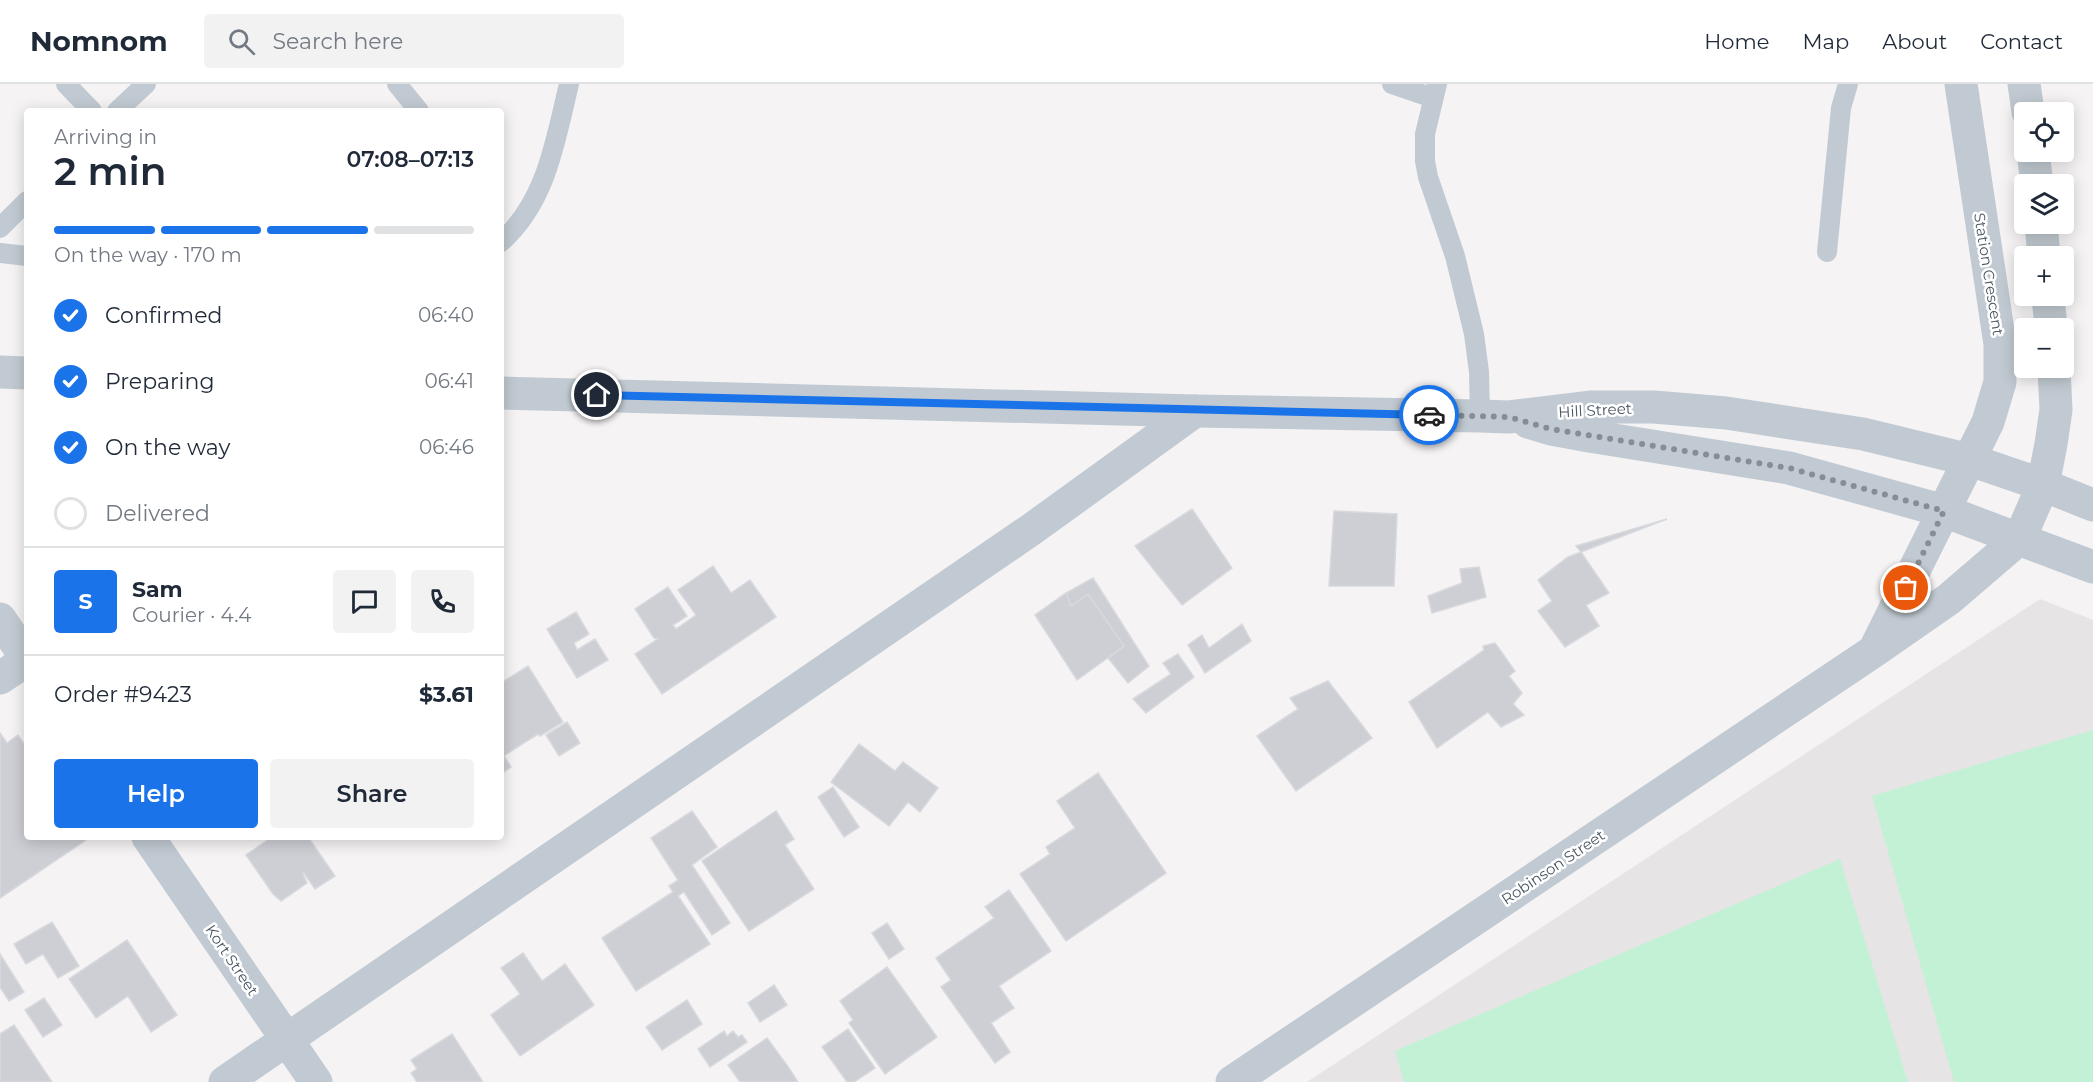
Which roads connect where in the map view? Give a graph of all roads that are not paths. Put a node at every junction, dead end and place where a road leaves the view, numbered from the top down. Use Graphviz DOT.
graph roads {
  1 [pos="66,84"];
  2 [pos="146,84"];
  3 [pos="397,84"];
  4 [pos="569,84"];
  5 [pos="1392,84"];
  6 [pos="1848,84"];
  7 [pos="1961,84"];
  8 [pos="2024,84"];
  9 [pos="1435,91"];
  10 [pos="2027,102"];
  11 [pos="90,108"];
  12 [pos="120,108"];
  13 [pos="417,108"];
  14 [pos="24,204"];
  15 [pos="0,228"];
  16 [pos="504,239"];
  17 [pos="1827,252"];
  18 [pos="0,253"];
  19 [pos="24,256"];
  20 [pos="0,372"];
  21 [pos="24,374"];
  22 [pos="2054,378"];
  23 [pos="504,393"];
  24 [pos="1194,411"];
  25 [pos="1495,417"];
  26 [pos="1970,460"];
  27 [pos="2043,485"];
  28 [pos="2093,505"];
  29 [pos="1944,511"];
  30 [pos="2020,538"];
  31 [pos="2093,567"];
  32 [pos="0,619"];
  33 [pos="1874,651"];
  34 [pos="24,655"];
  35 [pos="24,661"];
  36 [pos="0,678"];
  37 [pos="150,840"];
  38 [pos="287,1039"];
  39 [pos="1264,1072"];
  40 [pos="225,1082"];
  41 [pos="316,1082"];
  42 [pos="1232,1082"];
  1 -- 11 [label="lane"];
  2 -- 12 [label="lane"];
  3 -- 13 [label="lane"];
  4 -- 16 [label="lane"];
  5 -- 9 [label="lane"];
  6 -- 17 [label="lane"];
  7 -- 26 [label="street, Station Crescent"];
  8 -- 10 [label="street"];
  9 -- 25 [label="lane"];
  14 -- 15 [label="lane"];
  18 -- 19 [label="lane"];
  20 -- 21 [label="street"];
  22 -- 27 [label="street"];
  23 -- 24 [label="street"];
  24 -- 25 [label="street"];
  24 -- 38 [label="street"];
  25 -- 26 [label="street, Hill Street"];
  25 -- 29 [label="street, Hill Street"];
  26 -- 27 [label="street, Hill Street"];
  26 -- 29 [label="street, Station Crescent"];
  27 -- 28 [label="street, Hill Street"];
  27 -- 30 [label="street"];
  29 -- 30 [label="street, Hill Street"];
  29 -- 33 [label="street, Robinson Street"];
  30 -- 31 [label="street, Hill Street"];
  30 -- 33 [label="street, Robinson Street"];
  32 -- 34 [label="street"];
  33 -- 39 [label="street, Robinson Street"];
  35 -- 36 [label="street"];
  37 -- 38 [label="street, Kort Street"];
  38 -- 40 [label="street"];
  38 -- 41 [label="street, Kort Street"];
  39 -- 42 [label="street, Robinson Street"];
}
